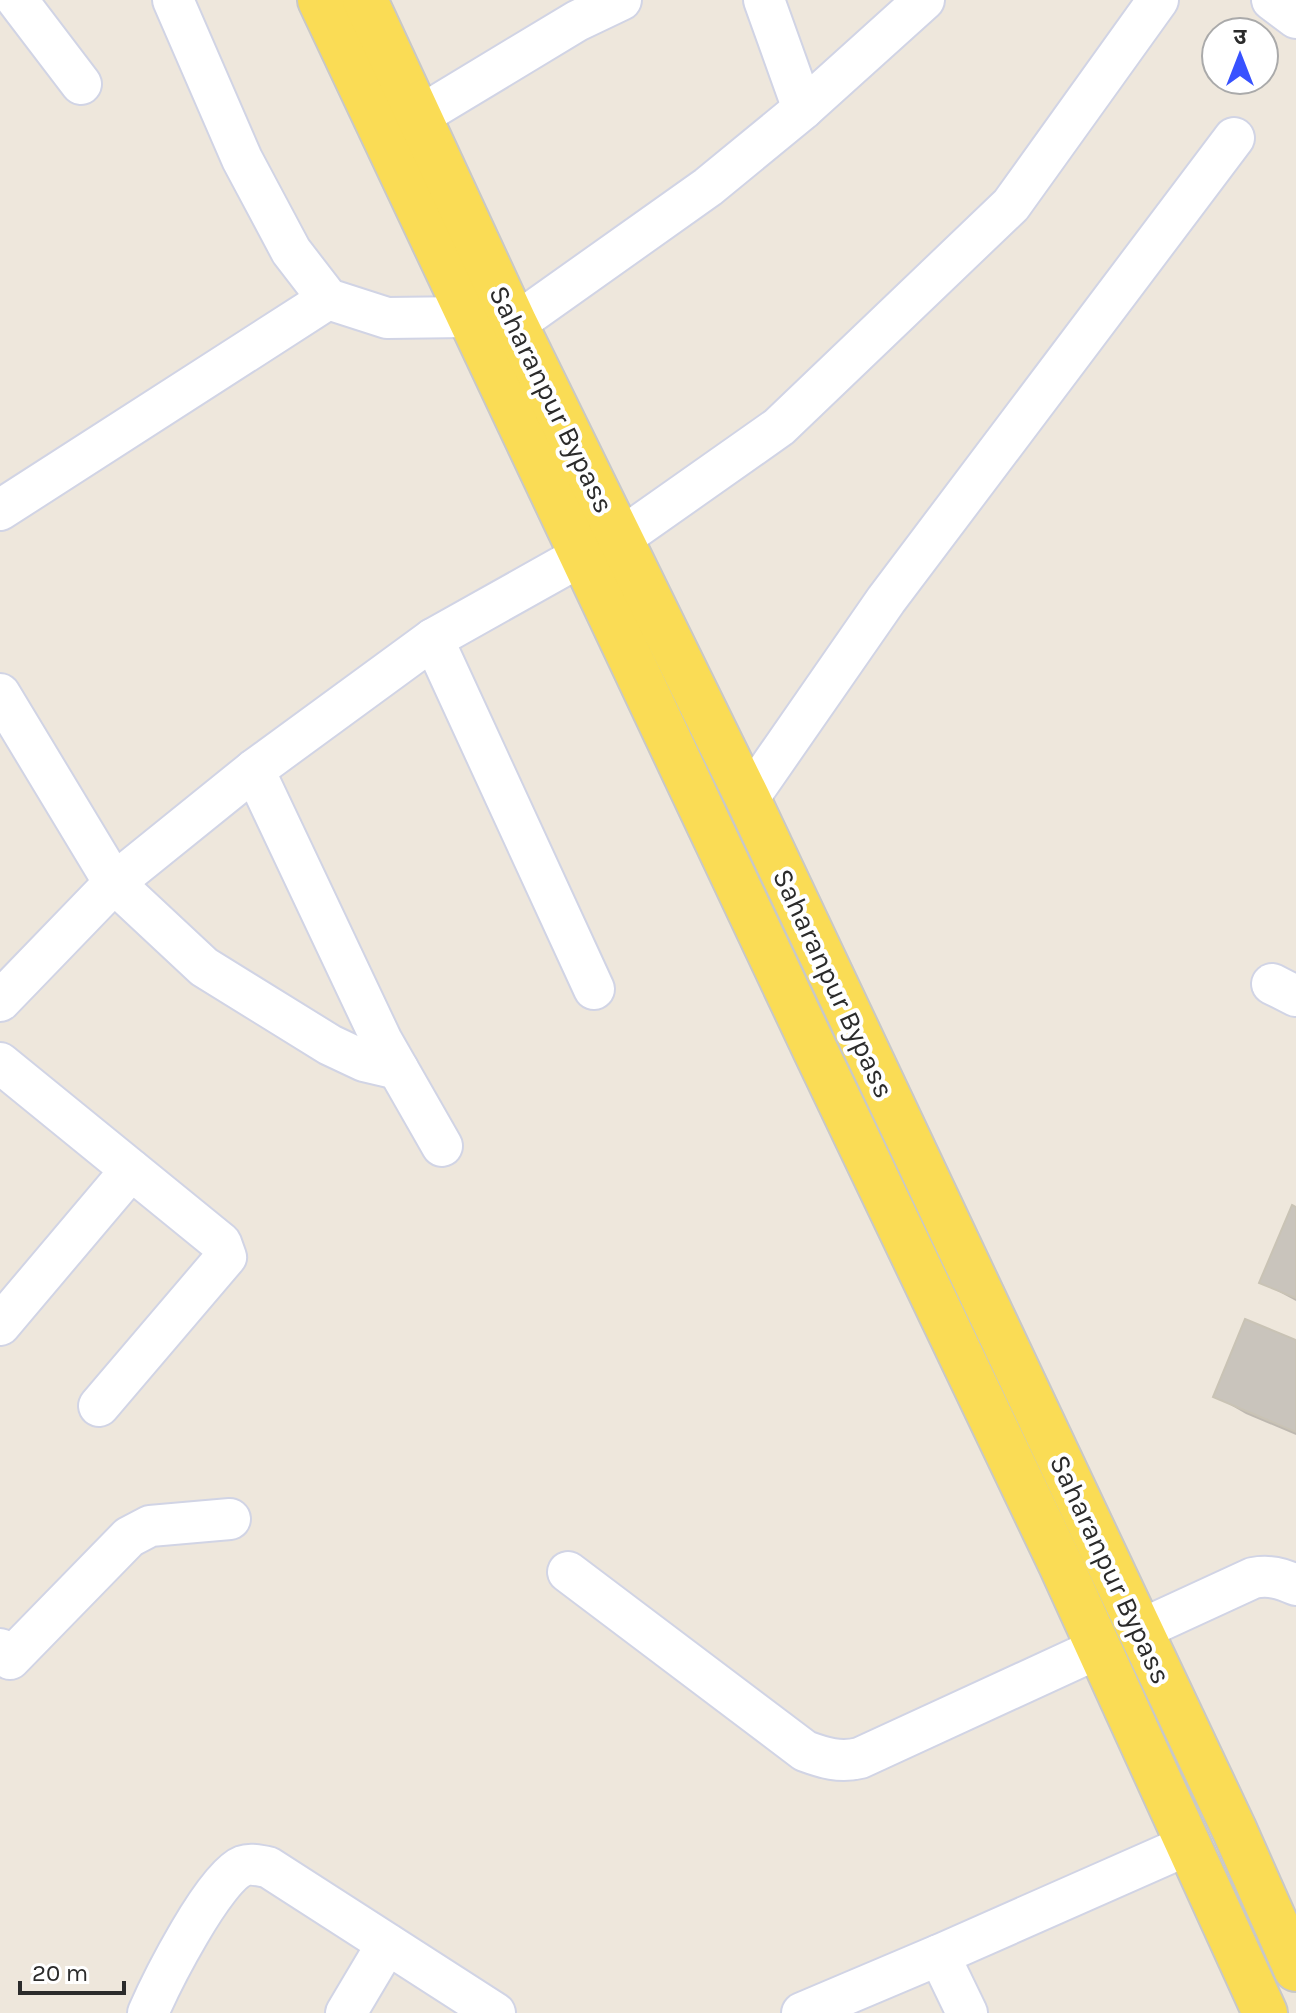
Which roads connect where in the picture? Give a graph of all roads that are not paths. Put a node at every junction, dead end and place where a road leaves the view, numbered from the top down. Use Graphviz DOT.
graph roads {
  1 [pos="17,0"];
  2 [pos="173,0"];
  3 [pos="320,0"];
  4 [pos="365,0"];
  5 [pos="621,0"];
  6 [pos="764,0"];
  7 [pos="924,0"];
  8 [pos="1158,0"];
  9 [pos="1272,0"];
  10 [pos="573,10"];
  11 [pos="1296,18"];
  12 [pos="81,84"];
  13 [pos="803,109"];
  14 [pos="418,117"];
  15 [pos="1234,138"];
  16 [pos="328,299"];
  17 [pos="468,317"];
  18 [pos="515,324"];
  19 [pos="5,499"];
  20 [pos="600,548"];
  21 [pos="433,639"];
  22 [pos="0,694"];
  23 [pos="254,770"];
  24 [pos="748,799"];
  25 [pos="114,883"];
  26 [pos="594,989"];
  27 [pos="0,1001"];
  28 [pos="0,1063"];
  29 [pos="398,1069"];
  30 [pos="442,1146"];
  31 [pos="131,1170"];
  32 [pos="0,1325"];
  33 [pos="99,1406"];
  34 [pos="230,1519"];
  35 [pos="568,1572"];
  36 [pos="1296,1585"];
  37 [pos="1140,1630"];
  38 [pos="1099,1648"];
  39 [pos="3,1660"];
  40 [pos="1190,1738"];
  41 [pos="1148,1757"];
  42 [pos="1188,1845"];
  43 [pos="387,1944"];
  44 [pos="939,1955"];
  45 [pos="1296,1969"];
  46 [pos="148,2013"];
  47 [pos="346,2013"];
  48 [pos="495,2013"];
  49 [pos="802,2013"];
  50 [pos="967,2013"];
  51 [pos="1265,2013"];
  1 -- 12 [label="street"];
  2 -- 16 [label="street"];
  3 -- 17 [label="main road"];
  4 -- 14 [label="main road, Saharanpur Bypass"];
  5 -- 10 [label="street"];
  6 -- 13 [label="street"];
  7 -- 13 [label="street"];
  8 -- 20 [label="street"];
  9 -- 11 [label="street"];
  10 -- 14 [label="street"];
  13 -- 18 [label="street"];
  14 -- 18 [label="main road, Saharanpur Bypass"];
  15 -- 24 [label="street"];
  16 -- 17 [label="street"];
  16 -- 19 [label="street"];
  17 -- 20 [label="main road"];
  18 -- 20 [label="main road, Saharanpur Bypass"];
  20 -- 21 [label="street"];
  20 -- 24 [label="main road, Saharanpur Bypass"];
  20 -- 38 [label="main road"];
  21 -- 23 [label="street"];
  21 -- 26 [label="street"];
  22 -- 25 [label="street"];
  23 -- 25 [label="street"];
  23 -- 29 [label="street"];
  24 -- 37 [label="main road, Saharanpur Bypass"];
  25 -- 27 [label="street"];
  25 -- 29 [label="street"];
  28 -- 31 [label="street"];
  29 -- 30 [label="street"];
  31 -- 32 [label="street"];
  31 -- 33 [label="street"];
  34 -- 39 [label="street"];
  35 -- 38 [label="street"];
  36 -- 37 [label="street"];
  37 -- 40 [label="main road, Saharanpur Bypass"];
  38 -- 41 [label="main road"];
  40 -- 41 [label="main road"];
  40 -- 45 [label="main road, Saharanpur Bypass"];
  41 -- 42 [label="main road"];
  42 -- 44 [label="street"];
  42 -- 51 [label="main road"];
  43 -- 46 [label="street"];
  43 -- 47 [label="street"];
  43 -- 48 [label="street"];
  44 -- 49 [label="street"];
  44 -- 50 [label="street"];
}
